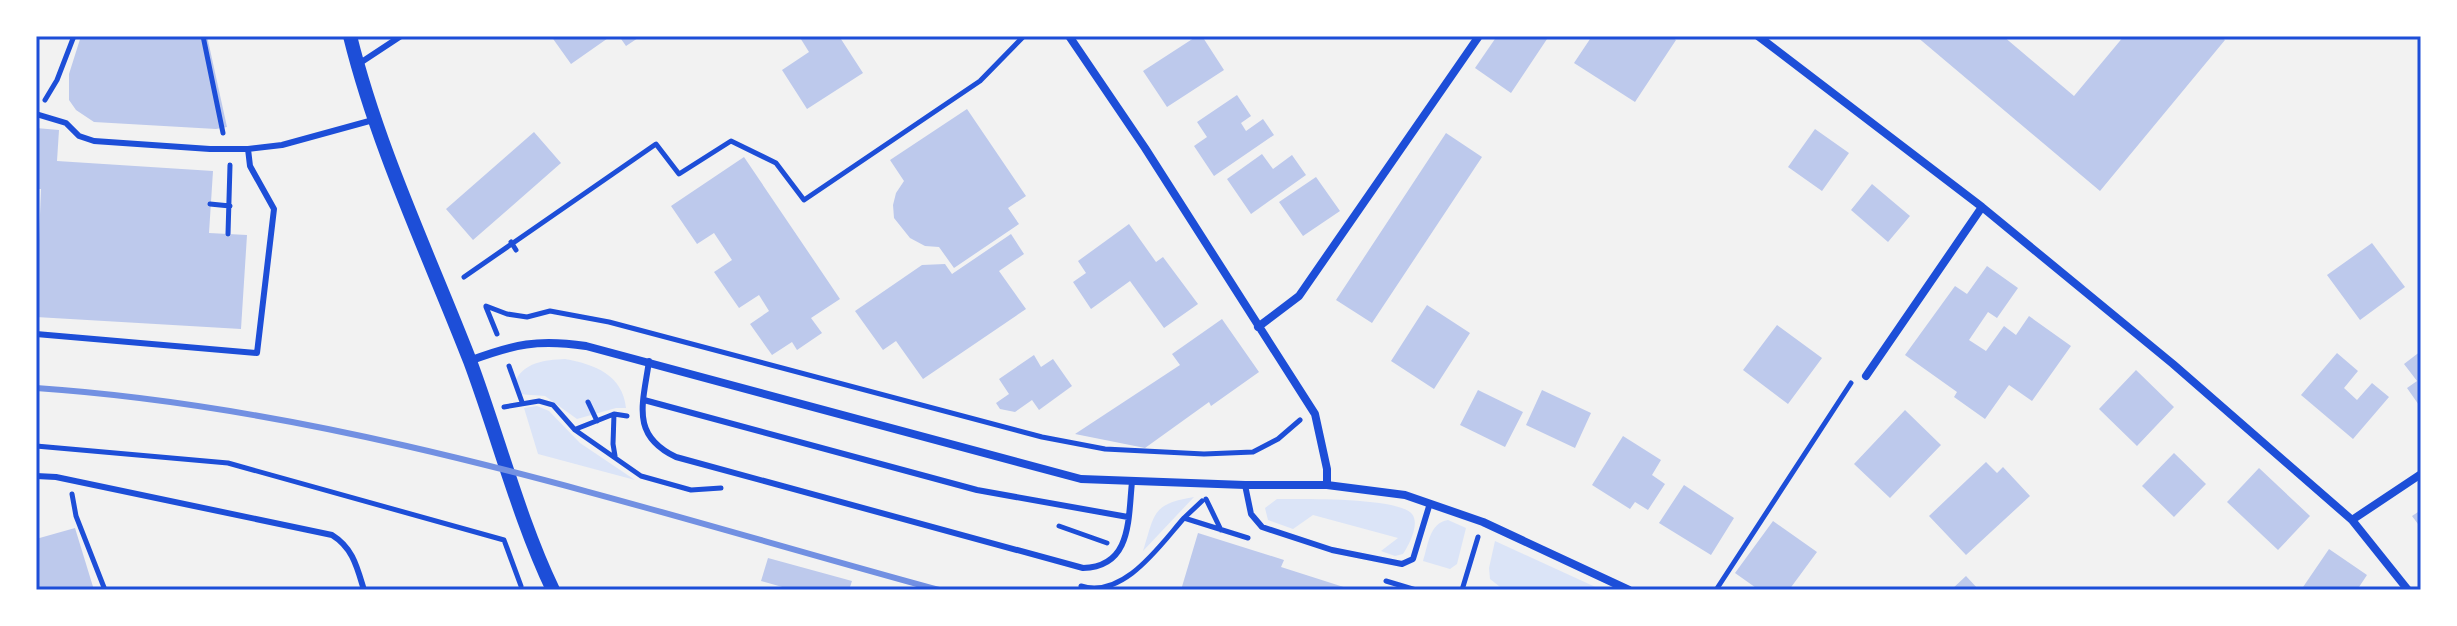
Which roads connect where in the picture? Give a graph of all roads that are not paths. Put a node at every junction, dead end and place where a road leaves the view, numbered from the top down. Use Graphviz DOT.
graph roads {
  1 [pos="350,36"];
  2 [pos="401,36"];
  3 [pos="1069,36"];
  4 [pos="1479,36"];
  5 [pos="1758,36"];
  6 [pos="357,65"];
  7 [pos="36,114"];
  8 [pos="374,119"];
  9 [pos="248,149"];
  10 [pos="1982,207"];
  11 [pos="1258,327"];
  12 [pos="36,334"];
  13 [pos="469,361"];
  14 [pos="649,361"];
  15 [pos="1866,376"];
  16 [pos="644,400"];
  17 [pos="2421,474"];
  18 [pos="36,476"];
  19 [pos="1132,482"];
  20 [pos="1245,485"];
  21 [pos="1327,485"];
  22 [pos="1430,503"];
  23 [pos="1128,517"];
  24 [pos="2352,520"];
  25 [pos="364,590"];
  26 [pos="553,590"];
  27 [pos="1629,590"];
  28 [pos="2408,590"];
  1 -- 6 [label="street"];
  2 -- 6 [label="lane"];
  3 -- 11 [label="street"];
  4 -- 11 [label="street"];
  5 -- 10 [label="street"];
  6 -- 8 [label="street"];
  7 -- 9 [label="lane"];
  8 -- 9 [label="lane"];
  8 -- 13 [label="street"];
  9 -- 12 [label="lane"];
  10 -- 15 [label="street"];
  10 -- 24 [label="street"];
  11 -- 21 [label="street"];
  13 -- 14 [label="street"];
  13 -- 26 [label="street"];
  14 -- 16 [label="lane"];
  14 -- 19 [label="street"];
  16 -- 23 [label="lane"];
  16 -- 23 [label="lane"];
  17 -- 24 [label="street"];
  18 -- 25 [label="lane"];
  19 -- 20 [label="street"];
  19 -- 23 [label="lane"];
  20 -- 21 [label="street"];
  20 -- 22 [label="lane"];
  21 -- 22 [label="street"];
  22 -- 27 [label="street"];
  24 -- 28 [label="street"];
}
